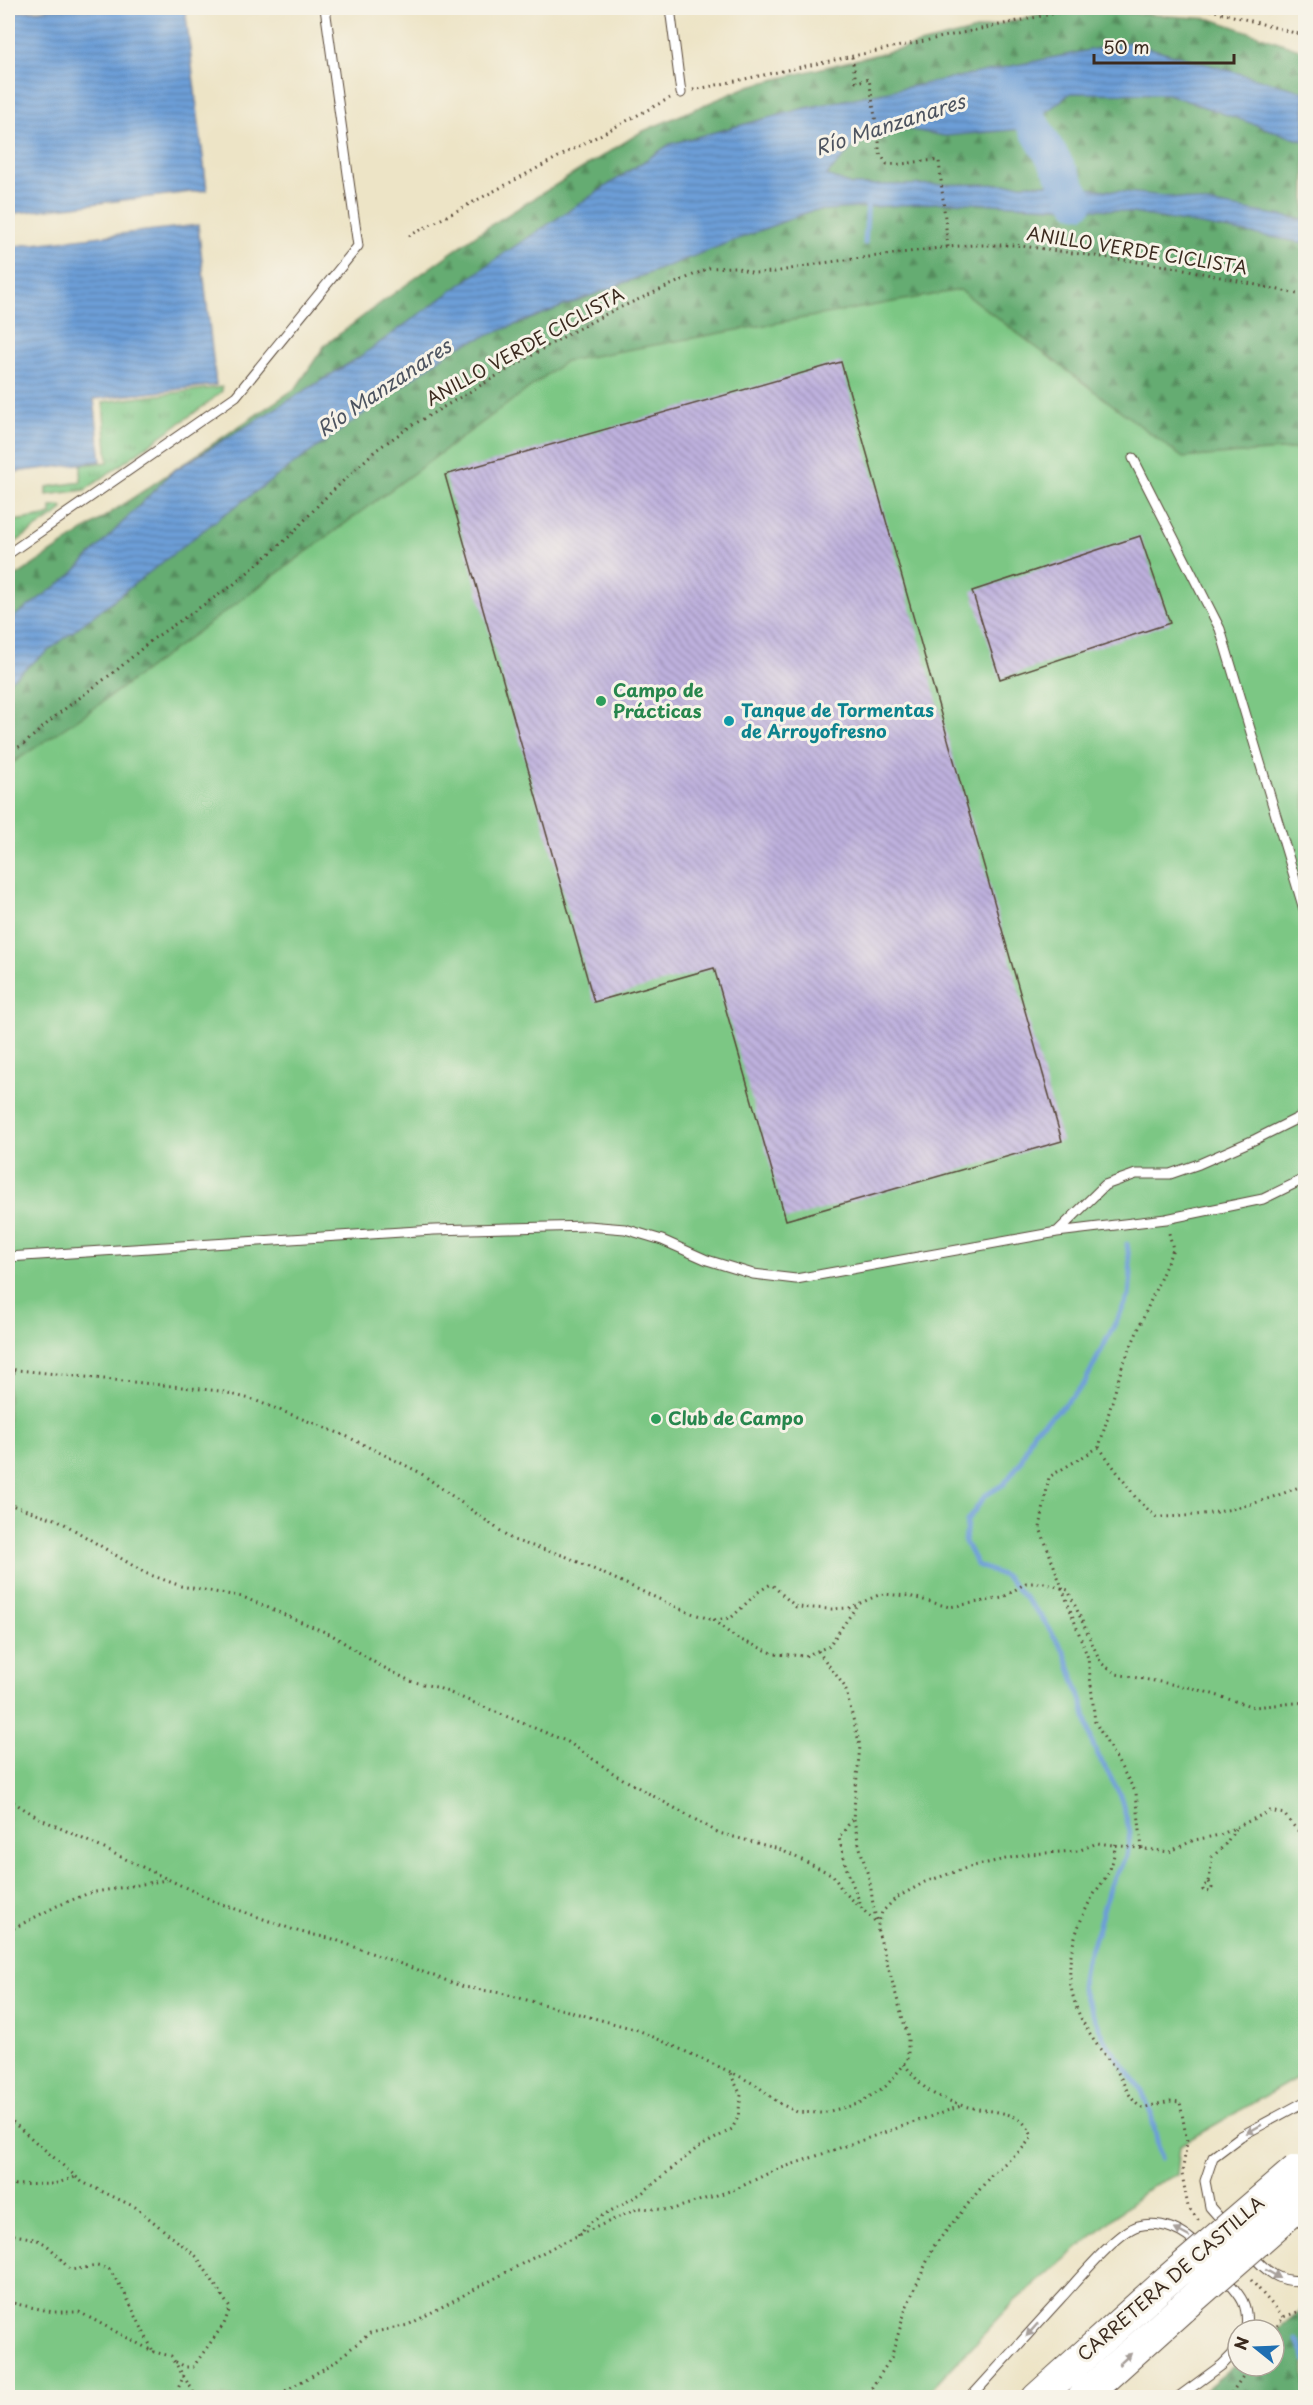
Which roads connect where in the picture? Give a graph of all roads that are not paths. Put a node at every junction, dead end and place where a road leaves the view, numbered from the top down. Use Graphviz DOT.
graph roads {
  1 [pos="325,8"];
  2 [pos="670,8"];
  3 [pos="681,93"];
  4 [pos="1133,458"];
  5 [pos="8,554"];
  6 [pos="1305,916"];
  7 [pos="1305,1114"];
  8 [pos="1305,1178"];
  9 [pos="1057,1232"];
  10 [pos="8,1257"];
  11 [pos="1305,2101"];
  12 [pos="1301,2166"];
  13 [pos="1305,2199"];
  14 [pos="1233,2234"];
  15 [pos="1241,2243"];
  16 [pos="1206,2255"];
  17 [pos="1213,2263"];
  18 [pos="1305,2280"];
  19 [pos="1246,2318"];
  20 [pos="1226,2361"];
  21 [pos="970,2397"];
  22 [pos="1037,2397"];
  23 [pos="1082,2397"];
  24 [pos="1177,2397"];
  1 -- 5 [label="lane"];
  2 -- 3 [label="lane"];
  4 -- 6 [label="lane"];
  7 -- 9 [label="lane"];
  8 -- 9 [label="lane"];
  9 -- 10 [label="lane"];
  11 -- 14 [label="lane, one-way"];
  12 -- 22 [label="highway, CARRETERA DE CASTILLA, bridge"];
  23 -- 13 [label="highway, CARRETERA DE CASTILLA, one-way, bridge"];
  15 -- 18 [label="lane, one-way"];
  16 -- 21 [label="lane, one-way"];
  17 -- 19 [label="lane"];
  20 -- 24 [label="lane"];
}
